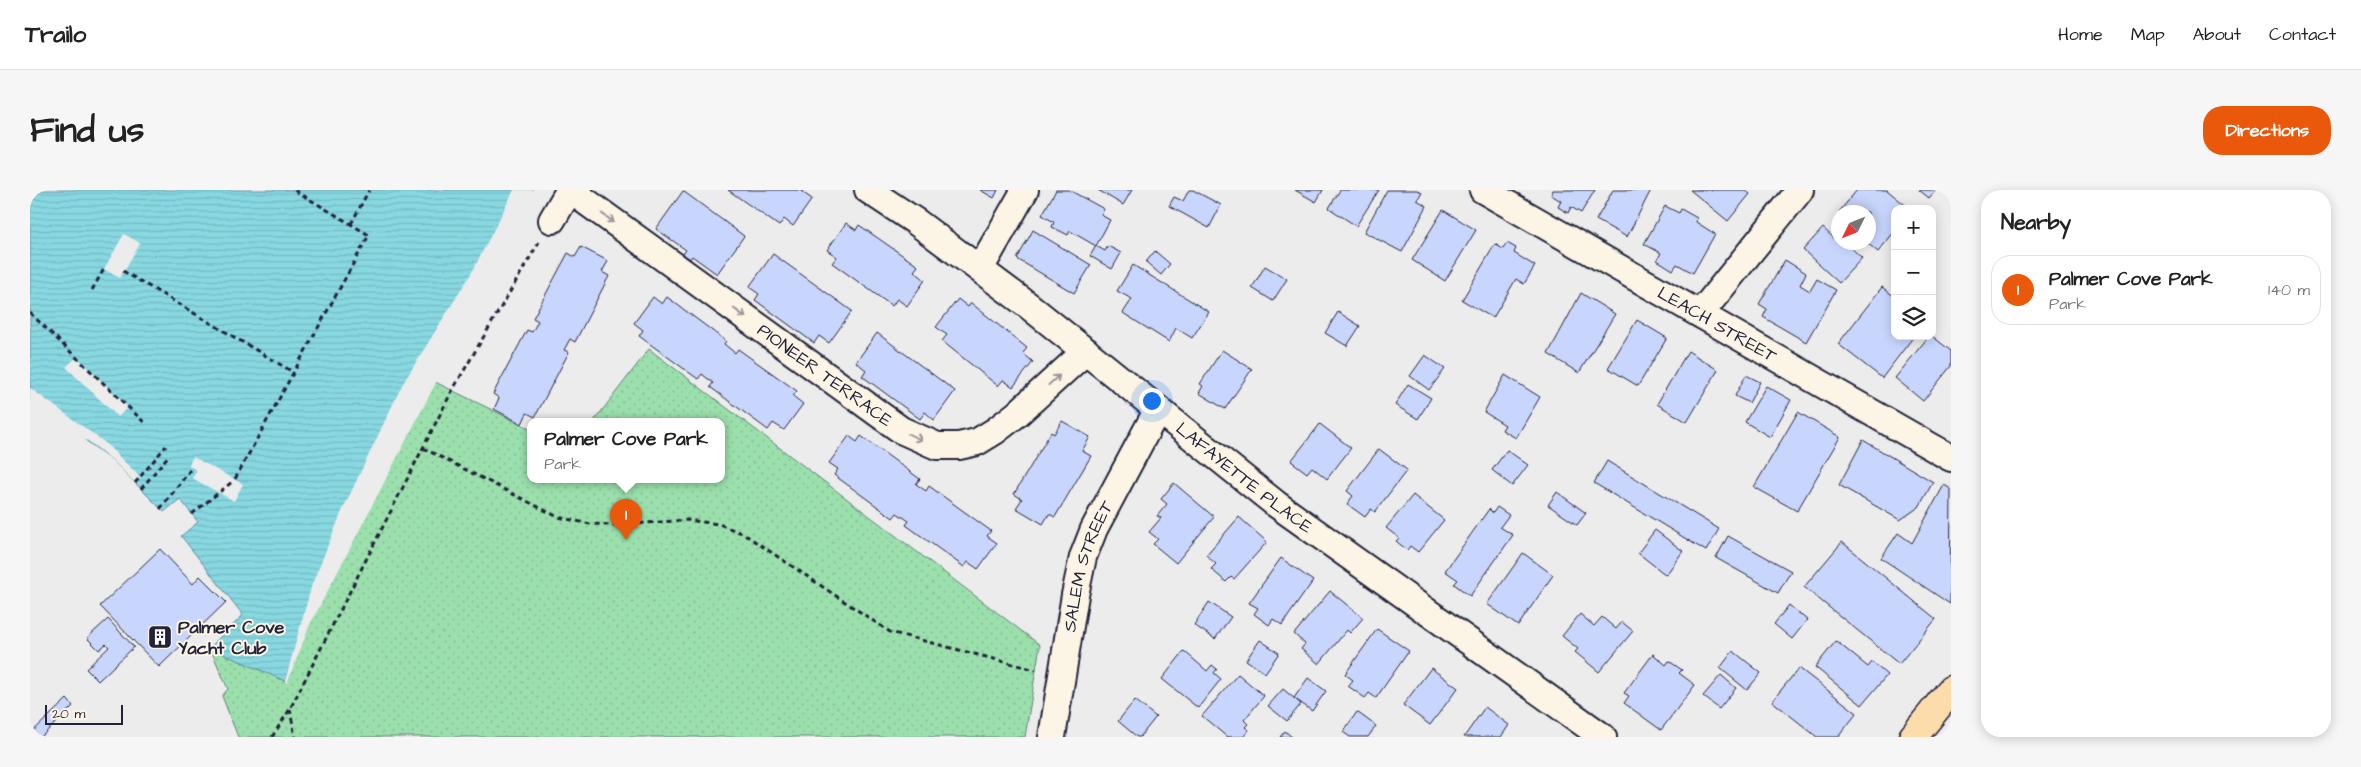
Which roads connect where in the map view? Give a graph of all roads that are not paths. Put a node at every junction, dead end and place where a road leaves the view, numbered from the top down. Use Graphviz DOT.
graph roads {
  1 [pos="868,190"];
  2 [pos="1025,190"];
  3 [pos="1483,190"];
  4 [pos="1800,190"];
  5 [pos="569,191"];
  6 [pos="552,220"];
  7 [pos="980,269"];
  8 [pos="1700,314"];
  9 [pos="1086,351"];
  10 [pos="1158,409"];
  11 [pos="1951,458"];
  12 [pos="1951,690"];
  13 [pos="1052,737"];
  14 [pos="1603,737"];
  15 [pos="1913,737"];
  1 -- 7 [label="street, LAFAYETTE PLACE"];
  2 -- 7 [label="street"];
  3 -- 8 [label="street, LEACH STREET"];
  4 -- 8 [label="street"];
  5 -- 6 [label="street, PIONEER TERRACE"];
  5 -- 9 [label="street, PIONEER TERRACE, one-way"];
  7 -- 9 [label="street, LAFAYETTE PLACE"];
  8 -- 11 [label="street, LEACH STREET"];
  9 -- 10 [label="street, LAFAYETTE PLACE"];
  10 -- 13 [label="street, SALEM STREET"];
  10 -- 14 [label="street, LAFAYETTE PLACE"];
  12 -- 15 [label="highway"];
}
